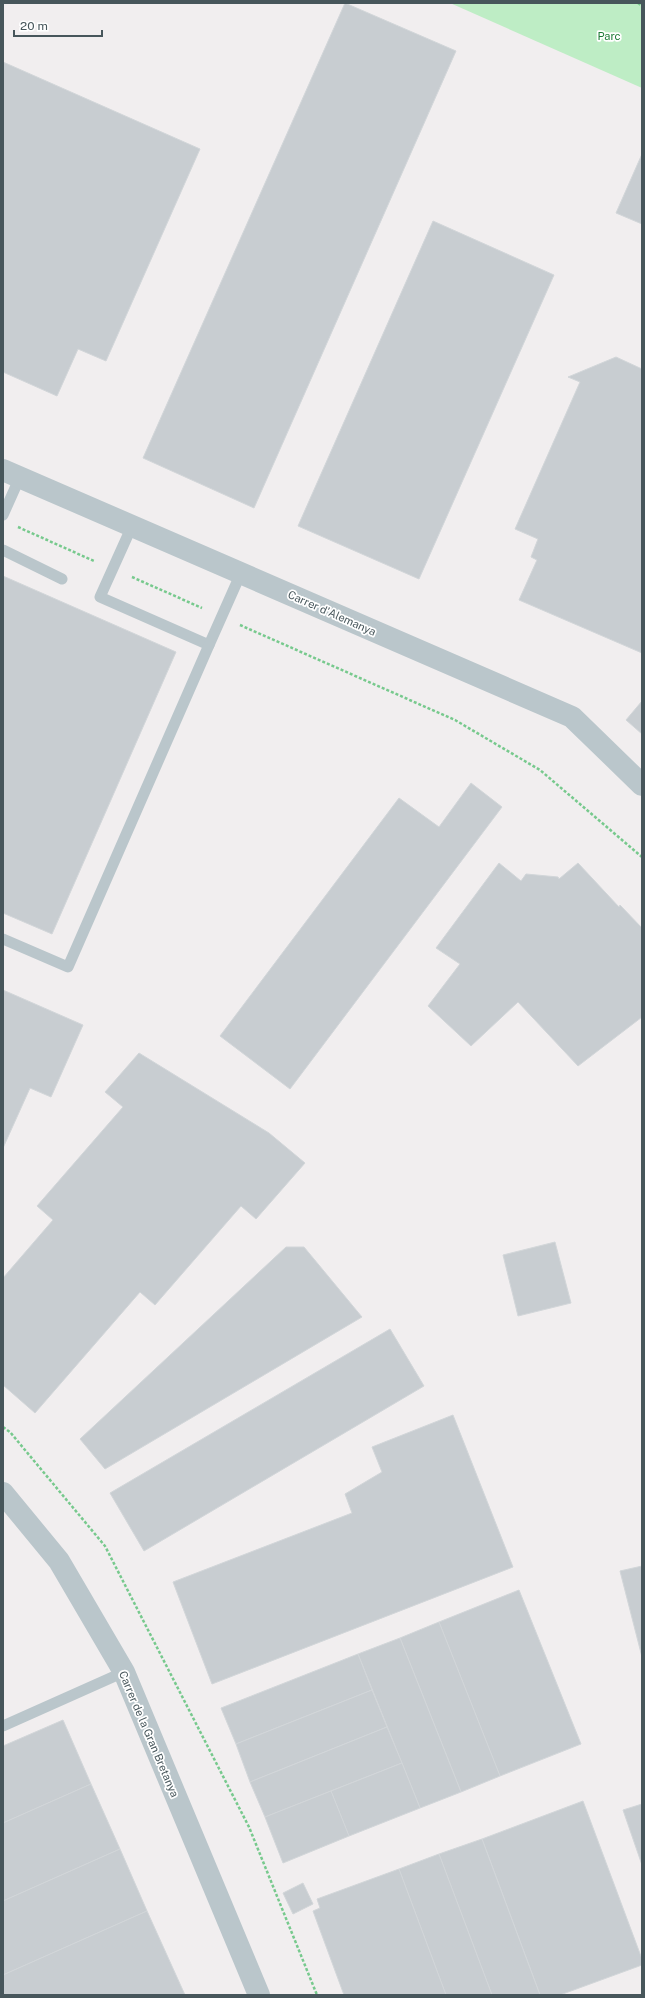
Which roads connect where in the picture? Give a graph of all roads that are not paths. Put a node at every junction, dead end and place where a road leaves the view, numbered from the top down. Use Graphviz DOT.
graph roads {
  1 [pos="11,473"];
  2 [pos="7,520"];
  3 [pos="132,526"];
  4 [pos="3,550"];
  5 [pos="241,573"];
  6 [pos="62,579"];
  7 [pos="209,645"];
  8 [pos="642,785"];
  9 [pos="3,939"];
  10 [pos="3,1493"];
  11 [pos="124,1672"];
  12 [pos="3,1726"];
  13 [pos="259,1995"];
  1 -- 2 [label="lane"];
  1 -- 3 [label="street, Carrer d'Alemanya"];
  3 -- 5 [label="street, Carrer d'Alemanya"];
  3 -- 7 [label="lane"];
  4 -- 6 [label="lane"];
  5 -- 7 [label="lane"];
  5 -- 8 [label="street, Carrer d'Alemanya"];
  7 -- 9 [label="lane"];
  10 -- 11 [label="street, Carrer de la Gran Bretanya"];
  11 -- 12 [label="lane"];
  11 -- 13 [label="street, Carrer de la Gran Bretanya"];
}
